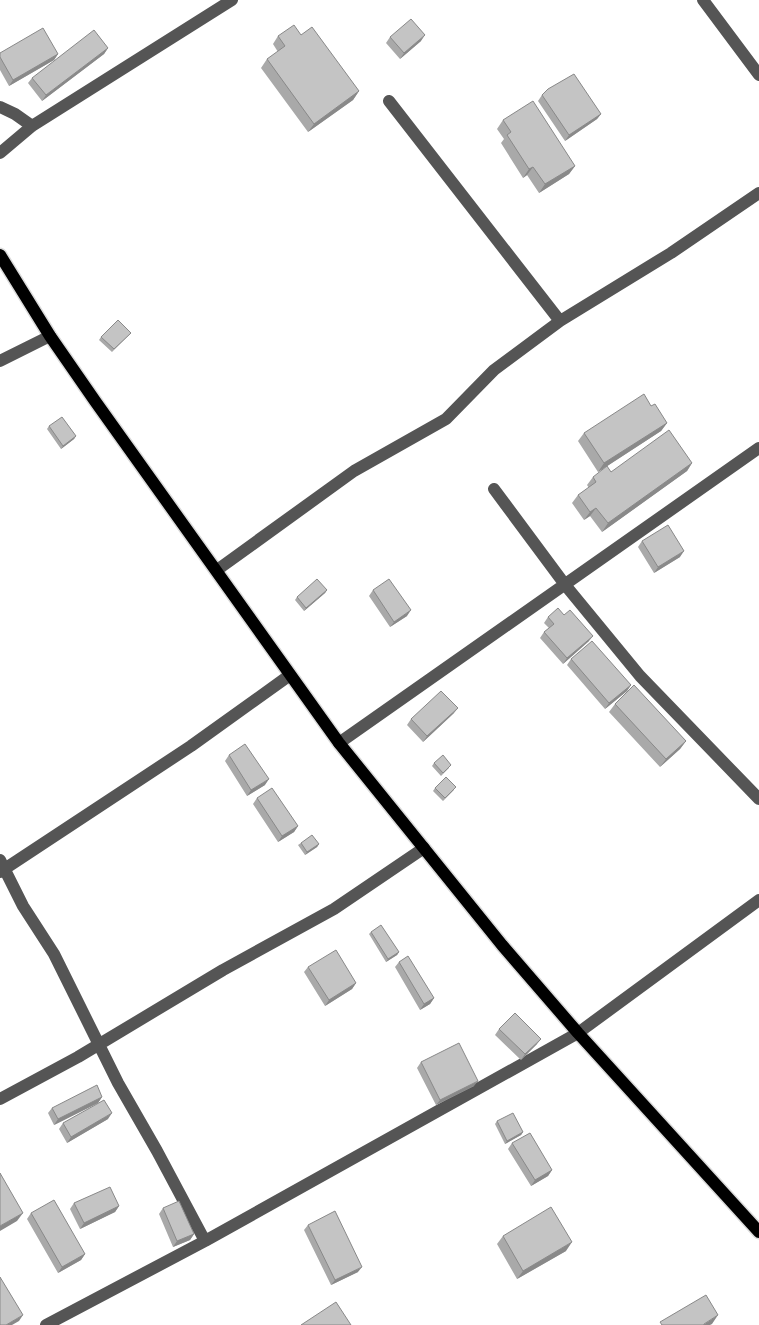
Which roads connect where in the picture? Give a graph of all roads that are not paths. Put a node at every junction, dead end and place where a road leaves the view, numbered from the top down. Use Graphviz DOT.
graph roads {
  1 [pos="232,0"];
  2 [pos="703,0"];
  3 [pos="759,75"];
  4 [pos="389,101"];
  5 [pos="0,107"];
  6 [pos="32,126"];
  7 [pos="0,153"];
  8 [pos="759,193"];
  9 [pos="0,255"];
  10 [pos="560,320"];
  11 [pos="50,336"];
  12 [pos="0,361"];
  13 [pos="759,448"];
  14 [pos="494,489"];
  15 [pos="217,570"];
  16 [pos="566,586"];
  17 [pos="290,675"];
  18 [pos="339,743"];
  19 [pos="759,799"];
  20 [pos="424,848"];
  21 [pos="2,867"];
  22 [pos="759,900"];
  23 [pos="578,1033"];
  24 [pos="99,1044"];
  25 [pos="0,1099"];
  26 [pos="759,1232"];
  27 [pos="204,1241"];
  28 [pos="46,1325"];
  1 -- 6 [label="street"];
  2 -- 3 [label="street"];
  4 -- 10 [label="street"];
  5 -- 6 [label="street"];
  6 -- 7 [label="street"];
  8 -- 10 [label="street"];
  9 -- 11 [label="main road"];
  10 -- 15 [label="street"];
  11 -- 12 [label="street"];
  11 -- 15 [label="main road"];
  13 -- 16 [label="street"];
  14 -- 16 [label="street"];
  15 -- 17 [label="main road"];
  16 -- 18 [label="street"];
  16 -- 19 [label="street"];
  17 -- 18 [label="main road"];
  17 -- 21 [label="street"];
  18 -- 20 [label="main road"];
  20 -- 23 [label="main road"];
  20 -- 24 [label="street"];
  21 -- 24 [label="street"];
  22 -- 23 [label="street"];
  23 -- 26 [label="main road"];
  23 -- 27 [label="street"];
  24 -- 25 [label="street"];
  24 -- 27 [label="street"];
  27 -- 28 [label="street"];
}
